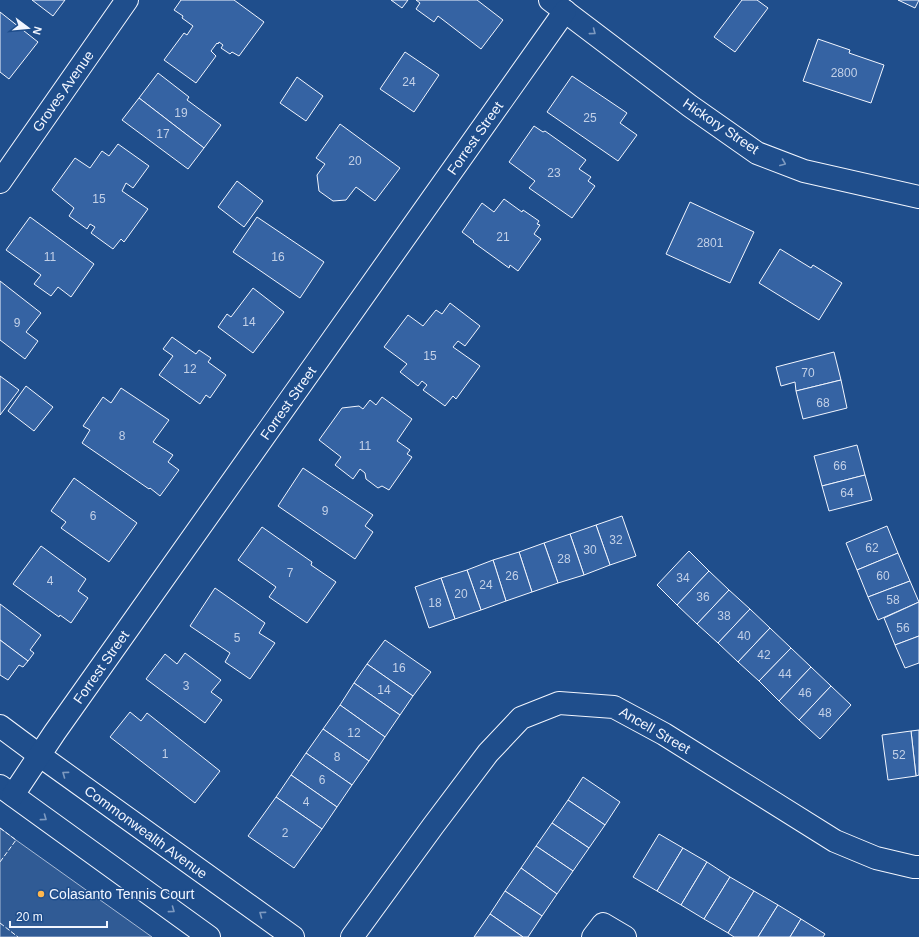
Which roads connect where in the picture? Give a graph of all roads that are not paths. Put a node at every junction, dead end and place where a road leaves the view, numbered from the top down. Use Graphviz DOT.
graph roads {
  1 [pos="126,0"];
  2 [pos="558,6"];
  3 [pos="0,182"];
  4 [pos="919,197"];
  5 [pos="0,726"];
  6 [pos="39,756"];
  7 [pos="6,790"];
  8 [pos="919,867"];
  9 [pos="209,937"];
  10 [pos="294,937"];
  11 [pos="352,937"];
  12 [pos="593,937"];
  13 [pos="625,937"];
  1 -- 3 [label="street, Groves Avenue"];
  2 -- 4 [label="street, Hickory Street, one-way"];
  2 -- 6 [label="street, Forrest Street"];
  5 -- 6 [label="street, Commonwealth Avenue"];
  6 -- 7 [label="street, Forrest Street"];
  10 -- 6 [label="street, Commonwealth Avenue, one-way"];
  7 -- 9 [label="street, one-way"];
  8 -- 11 [label="street, Ancell Street"];
  12 -- 13 [label="street"];
}
